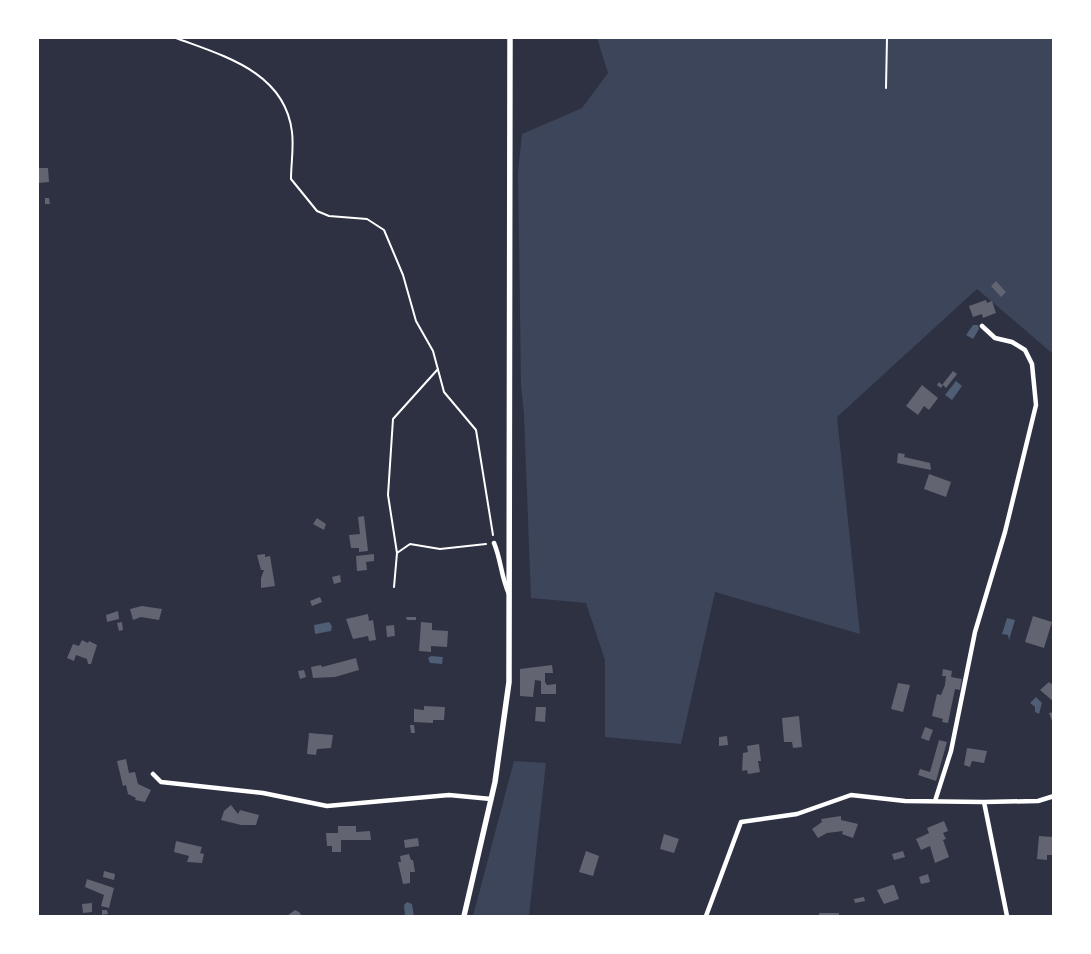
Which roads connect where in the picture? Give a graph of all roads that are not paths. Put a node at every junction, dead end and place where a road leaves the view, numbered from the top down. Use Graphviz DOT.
graph roads {
  1 [pos="510,38"];
  2 [pos="982,326"];
  3 [pos="494,542"];
  4 [pos="510,597"];
  5 [pos="153,774"];
  6 [pos="1054,796"];
  7 [pos="491,799"];
  8 [pos="935,802"];
  9 [pos="984,802"];
  10 [pos="464,916"];
  11 [pos="706,916"];
  12 [pos="1007,916"];
  1 -- 4 [label="main road"];
  2 -- 8 [label="street"];
  3 -- 4 [label="street"];
  4 -- 7 [label="main road"];
  5 -- 7 [label="street"];
  6 -- 9 [label="street"];
  7 -- 10 [label="main road"];
  8 -- 9 [label="street"];
  8 -- 11 [label="street"];
  9 -- 12 [label="street"];
}
